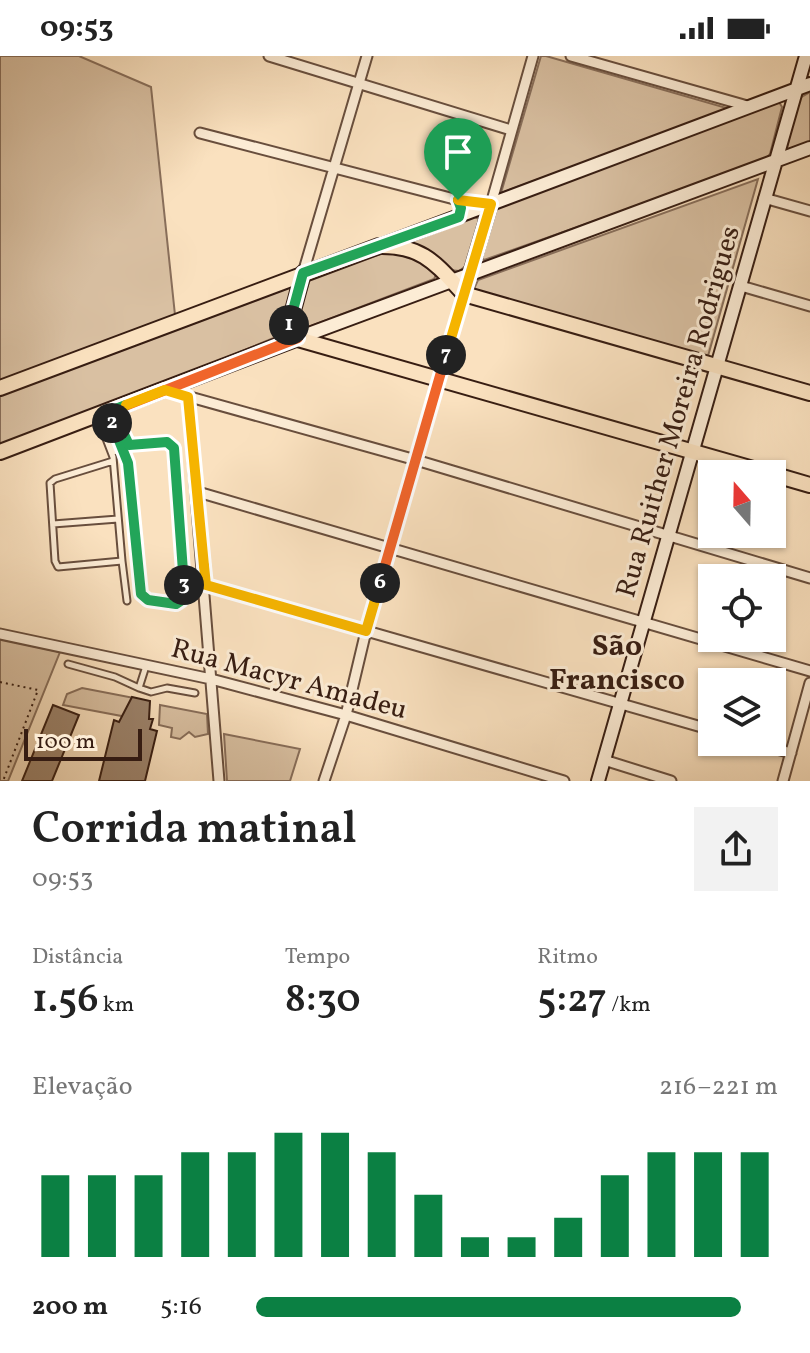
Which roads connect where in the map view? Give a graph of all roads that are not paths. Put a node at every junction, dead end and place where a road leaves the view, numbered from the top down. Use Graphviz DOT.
graph roads {
  1 [pos="269,56"];
  2 [pos="367,56"];
  3 [pos="533,56"];
  4 [pos="571,56"];
  5 [pos="806,56"];
  6 [pos="360,83"];
  7 [pos="810,84"];
  8 [pos="796,91"];
  9 [pos="751,107"];
  10 [pos="511,130"];
  11 [pos="200,133"];
  12 [pos="810,148"];
  13 [pos="773,164"];
  14 [pos="333,167"];
  15 [pos="764,198"];
  16 [pos="458,200"];
  17 [pos="491,204"];
  18 [pos="810,211"];
  19 [pos="459,217"];
  20 [pos="379,246"];
  21 [pos="303,273"];
  22 [pos="469,275"];
  23 [pos="452,281"];
  24 [pos="741,286"];
  25 [pos="464,294"];
  26 [pos="810,306"];
  27 [pos="298,338"];
  28 [pos="717,367"];
  29 [pos="439,377"];
  30 [pos="0,388"];
  31 [pos="165,390"];
  32 [pos="810,393"];
  33 [pos="188,397"];
  34 [pos="105,414"];
  35 [pos="118,428"];
  36 [pos="0,452"];
  37 [pos="692,452"];
  38 [pos="113,459"];
  39 [pos="416,460"];
  40 [pos="721,460"];
  41 [pos="786,478"];
  42 [pos="810,485"];
  43 [pos="198,492"];
  44 [pos="118,519"];
  45 [pos="53,524"];
  46 [pos="668,537"];
  47 [pos="390,548"];
  48 [pos="122,561"];
  49 [pos="810,578"];
  50 [pos="206,585"];
  51 [pos="127,601"];
  52 [pos="644,622"];
  53 [pos="366,631"];
  54 [pos="0,634"];
  55 [pos="68,664"];
  56 [pos="147,665"];
  57 [pos="810,671"];
  58 [pos="211,679"];
  59 [pos="810,683"];
  60 [pos="139,688"];
  61 [pos="195,693"];
  62 [pos="620,704"];
  63 [pos="346,715"];
  64 [pos="698,726"];
  65 [pos="786,752"];
  66 [pos="791,753"];
  67 [pos="604,760"];
  68 [pos="219,781"];
  69 [pos="324,781"];
  70 [pos="564,781"];
  71 [pos="598,781"];
  72 [pos="671,781"];
  73 [pos="783,781"];
  1 -- 6 [label="street"];
  2 -- 6 [label="street"];
  3 -- 10 [label="street"];
  4 -- 9 [label="street"];
  5 -- 8 [label="main road, Rua Ruither Moreira Rodrigues"];
  6 -- 10 [label="street"];
  6 -- 14 [label="street"];
  7 -- 8 [label="main road"];
  8 -- 9 [label="main road"];
  8 -- 13 [label="main road, Rua Ruither Moreira Rodrigues"];
  9 -- 17 [label="main road"];
  10 -- 17 [label="street"];
  11 -- 14 [label="street"];
  12 -- 13 [label="main road"];
  13 -- 15 [label="main road, Rua Ruither Moreira Rodrigues"];
  13 -- 22 [label="main road"];
  14 -- 16 [label="street"];
  14 -- 21 [label="street"];
  15 -- 18 [label="street"];
  15 -- 24 [label="main road, Rua Ruither Moreira Rodrigues"];
  16 -- 17 [label="street"];
  16 -- 19 [label="street"];
  17 -- 19 [label="main road"];
  17 -- 22 [label="main road"];
  19 -- 20 [label="main road"];
  20 -- 21 [label="main road"];
  20 -- 23 [label="main road"];
  21 -- 27 [label="main road"];
  21 -- 30 [label="main road"];
  22 -- 23 [label="main road"];
  22 -- 25 [label="main road"];
  23 -- 25 [label="main road"];
  23 -- 27 [label="main road"];
  24 -- 26 [label="street"];
  24 -- 28 [label="main road, Rua Ruither Moreira Rodrigues"];
  25 -- 28 [label="main road"];
  25 -- 29 [label="street"];
  27 -- 29 [label="main road"];
  27 -- 31 [label="main road"];
  28 -- 32 [label="main road"];
  28 -- 37 [label="main road, Rua Ruither Moreira Rodrigues"];
  29 -- 37 [label="main road"];
  29 -- 39 [label="street"];
  31 -- 33 [label="street"];
  31 -- 34 [label="main road"];
  33 -- 39 [label="street"];
  33 -- 43 [label="street"];
  34 -- 35 [label="street"];
  34 -- 36 [label="main road"];
  34 -- 38 [label="lane"];
  35 -- 35 [label="lane"];
  37 -- 40 [label="main road"];
  37 -- 46 [label="main road, Rua Ruither Moreira Rodrigues"];
  38 -- 44 [label="lane"];
  38 -- 45 [label="lane"];
  39 -- 46 [label="street"];
  39 -- 47 [label="street"];
  41 -- 42 [label="main road"];
  43 -- 47 [label="street"];
  43 -- 50 [label="street"];
  44 -- 45 [label="lane"];
  44 -- 48 [label="lane"];
  45 -- 48 [label="lane"];
  46 -- 49 [label="street"];
  46 -- 52 [label="main road, Rua Ruither Moreira Rodrigues"];
  47 -- 52 [label="street"];
  47 -- 53 [label="street"];
  48 -- 51 [label="lane"];
  50 -- 53 [label="street"];
  50 -- 58 [label="street"];
  52 -- 57 [label="street"];
  52 -- 62 [label="main road, Rua Ruither Moreira Rodrigues"];
  53 -- 62 [label="street"];
  53 -- 63 [label="street"];
  54 -- 56 [label="street, Rua Macyr Amadeu"];
  55 -- 60 [label="lane"];
  56 -- 58 [label="street, Rua Macyr Amadeu"];
  56 -- 60 [label="lane"];
  58 -- 63 [label="street, Rua Macyr Amadeu"];
  58 -- 68 [label="street"];
  59 -- 66 [label="street"];
  60 -- 61 [label="lane"];
  62 -- 64 [label="street"];
  62 -- 67 [label="main road, Rua Ruither Moreira Rodrigues"];
  63 -- 69 [label="street"];
  63 -- 70 [label="street, Rua Macyr Amadeu"];
  65 -- 66 [label="street"];
  66 -- 73 [label="street"];
  67 -- 71 [label="main road, Rua Ruither Moreira Rodrigues"];
  67 -- 72 [label="street"];
}
